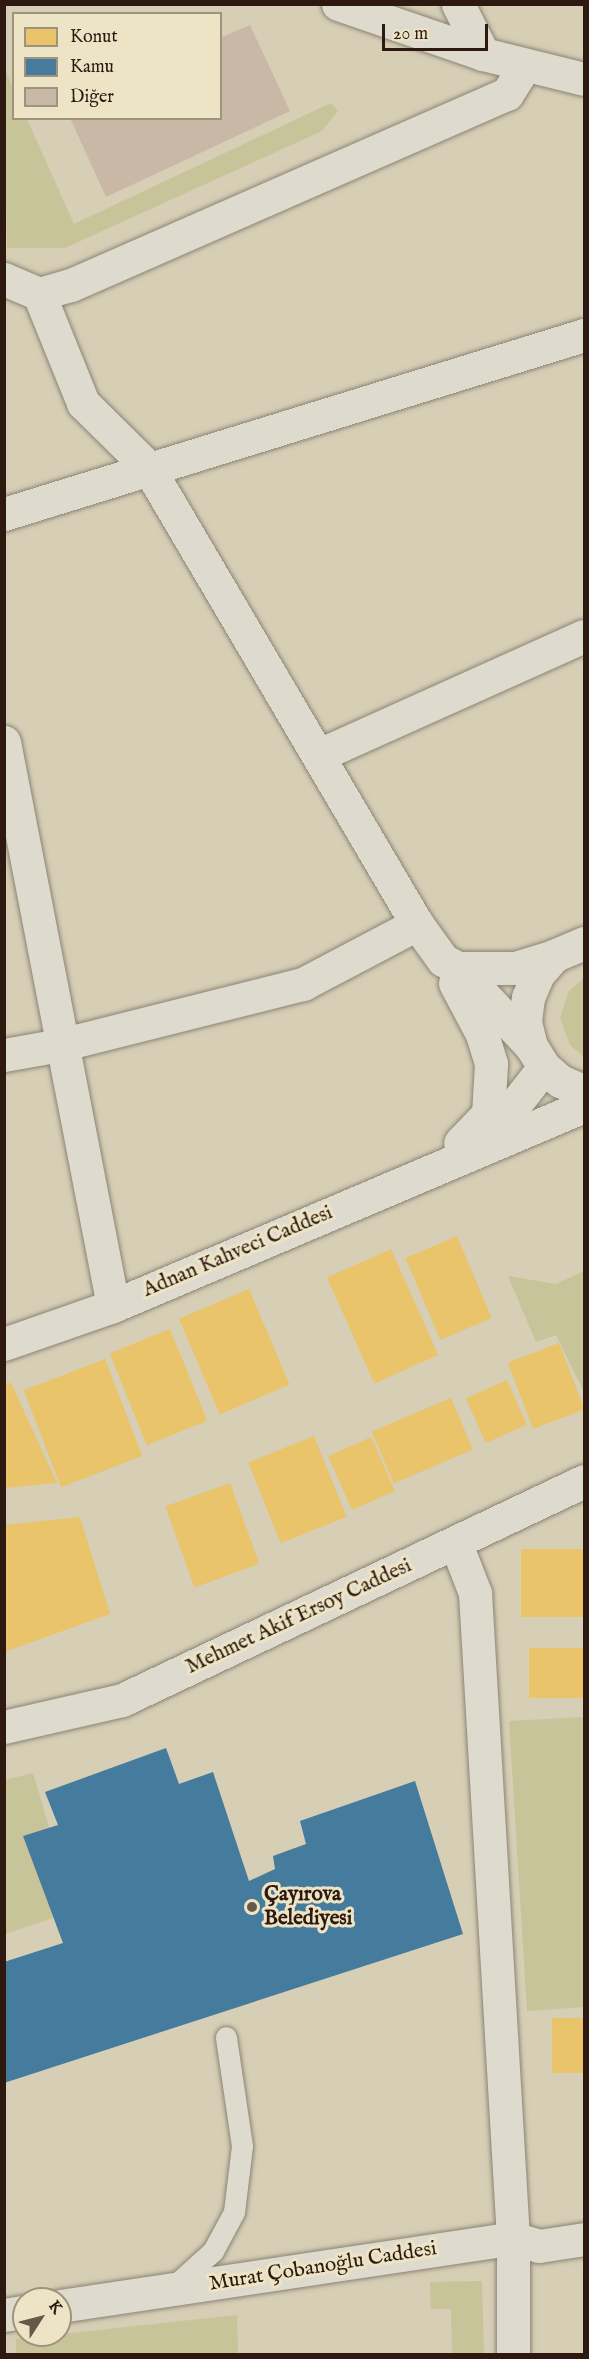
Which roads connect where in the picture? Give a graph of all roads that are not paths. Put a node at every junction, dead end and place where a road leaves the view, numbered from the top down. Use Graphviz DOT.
graph roads {
  1 [pos="338,4"];
  2 [pos="458,4"];
  3 [pos="483,54"];
  4 [pos="525,65"];
  5 [pos="585,79"];
  6 [pos="4,279"];
  7 [pos="39,294"];
  8 [pos="585,335"];
  9 [pos="148,467"];
  10 [pos="4,514"];
  11 [pos="585,636"];
  12 [pos="4,742"];
  13 [pos="319,755"];
  14 [pos="8,792"];
  15 [pos="417,924"];
  16 [pos="585,943"];
  17 [pos="554,956"];
  18 [pos="451,964"];
  19 [pos="60,1045"];
  20 [pos="4,1055"];
  21 [pos="538,1057"];
  22 [pos="585,1091"];
  23 [pos="585,1106"];
  24 [pos="469,1152"];
  25 [pos="423,1172"];
  26 [pos="113,1306"];
  27 [pos="4,1344"];
  28 [pos="585,1481"];
  29 [pos="456,1544"];
  30 [pos="4,1727"];
  31 [pos="226,2037"];
  32 [pos="513,2238"];
  33 [pos="585,2239"];
  34 [pos="170,2290"];
  35 [pos="72,2304"];
  36 [pos="513,2355"];
  1 -- 3 [label="street"];
  2 -- 3 [label="street"];
  3 -- 4 [label="street"];
  4 -- 5 [label="street"];
  4 -- 7 [label="street"];
  6 -- 7 [label="street"];
  7 -- 9 [label="street"];
  8 -- 9 [label="street"];
  9 -- 10 [label="street"];
  9 -- 13 [label="street"];
  11 -- 13 [label="street"];
  12 -- 14 [label="street"];
  13 -- 15 [label="street"];
  14 -- 19 [label="street"];
  15 -- 18 [label="street"];
  15 -- 19 [label="street"];
  16 -- 17 [label="street"];
  17 -- 18 [label="street"];
  17 -- 21 [label="street"];
  18 -- 21 [label="street"];
  18 -- 25 [label="street"];
  19 -- 20 [label="street"];
  19 -- 26 [label="street"];
  21 -- 22 [label="street"];
  21 -- 24 [label="street, Adnan Kahveci Caddesi"];
  23 -- 24 [label="street, Adnan Kahveci Caddesi"];
  24 -- 25 [label="street, Adnan Kahveci Caddesi"];
  25 -- 26 [label="street, Adnan Kahveci Caddesi"];
  26 -- 27 [label="street, Adnan Kahveci Caddesi"];
  28 -- 29 [label="street, Mehmet Akif Ersoy Caddesi"];
  29 -- 30 [label="street, Mehmet Akif Ersoy Caddesi"];
  29 -- 32 [label="street"];
  31 -- 34 [label="lane"];
  32 -- 33 [label="street, Murat Çobanoğlu Caddesi"];
  32 -- 34 [label="street, Murat Çobanoğlu Caddesi"];
  32 -- 36 [label="street"];
  34 -- 35 [label="street, Murat Çobanoğlu Caddesi"];
}
